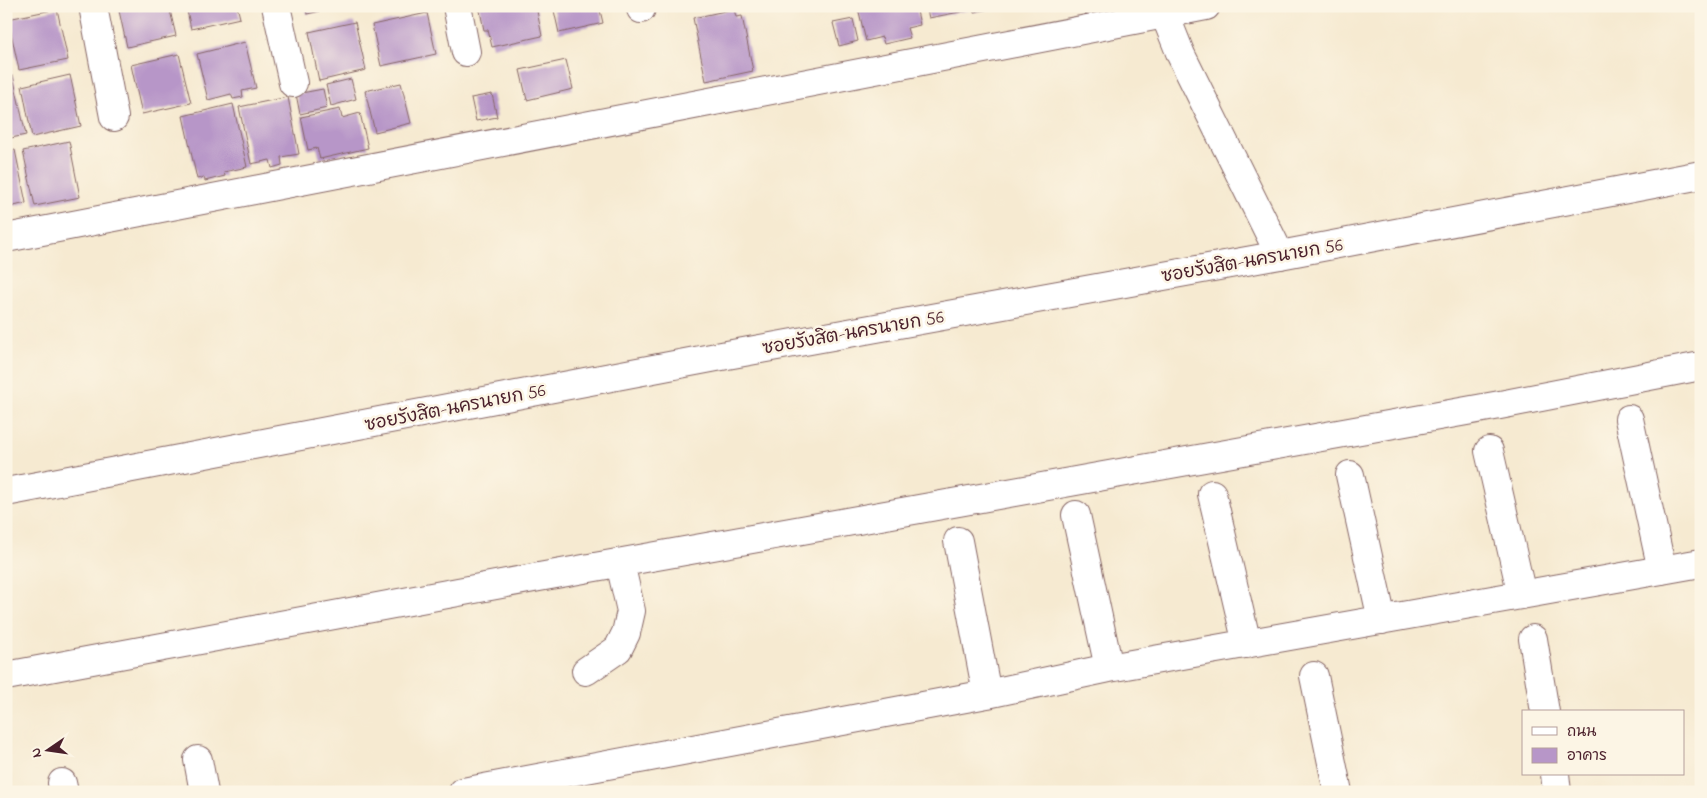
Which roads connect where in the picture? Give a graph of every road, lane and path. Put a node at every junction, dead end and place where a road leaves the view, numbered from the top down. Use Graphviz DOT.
graph roads {
  1 [pos="93,6"];
  2 [pos="276,6"];
  3 [pos="457,6"];
  4 [pos="1206,6"];
  5 [pos="1165,15"];
  6 [pos="466,52"];
  7 [pos="293,83"];
  8 [pos="114,117"];
  9 [pos="1701,175"];
  10 [pos="6,238"];
  11 [pos="1280,255"];
  12 [pos="1701,366"];
  13 [pos="1629,420"];
  14 [pos="1489,451"];
  15 [pos="1350,475"];
  16 [pos="6,492"];
  17 [pos="1212,494"];
  18 [pos="1076,515"];
  19 [pos="958,541"];
  20 [pos="620,563"];
  21 [pos="1701,563"];
  22 [pos="1662,570"];
  23 [pos="1522,595"];
  24 [pos="1382,620"];
  25 [pos="1534,639"];
  26 [pos="1247,644"];
  27 [pos="1109,668"];
  28 [pos="586,671"];
  29 [pos="6,676"];
  30 [pos="1314,676"];
  31 [pos="987,694"];
  32 [pos="1545,710"];
  33 [pos="198,760"];
  34 [pos="1555,776"];
  35 [pos="204,792"];
  36 [pos="463,792"];
  37 [pos="1338,792"];
  38 [pos="1557,792"];
  1 -- 8 [label="street"];
  2 -- 7 [label="street"];
  3 -- 6 [label="street"];
  4 -- 5 [label="street"];
  5 -- 10 [label="street"];
  5 -- 11 [label="street"];
  9 -- 11 [label="street, ซอยรังสิต-นครนายก 56"];
  11 -- 16 [label="street, ซอยรังสิต-นครนายก 56"];
  12 -- 20 [label="street"];
  13 -- 22 [label="street"];
  14 -- 23 [label="street"];
  15 -- 24 [label="street"];
  17 -- 26 [label="street"];
  18 -- 27 [label="street"];
  19 -- 31 [label="street"];
  20 -- 28 [label="street"];
  20 -- 29 [label="street"];
  21 -- 22 [label="street"];
  22 -- 23 [label="street"];
  23 -- 24 [label="street"];
  24 -- 26 [label="street"];
  25 -- 32 [label="street"];
  26 -- 27 [label="street"];
  27 -- 31 [label="street"];
  30 -- 37 [label="street"];
  31 -- 36 [label="street"];
  33 -- 35 [label="street"];
  34 -- 38 [label="street"];
}
